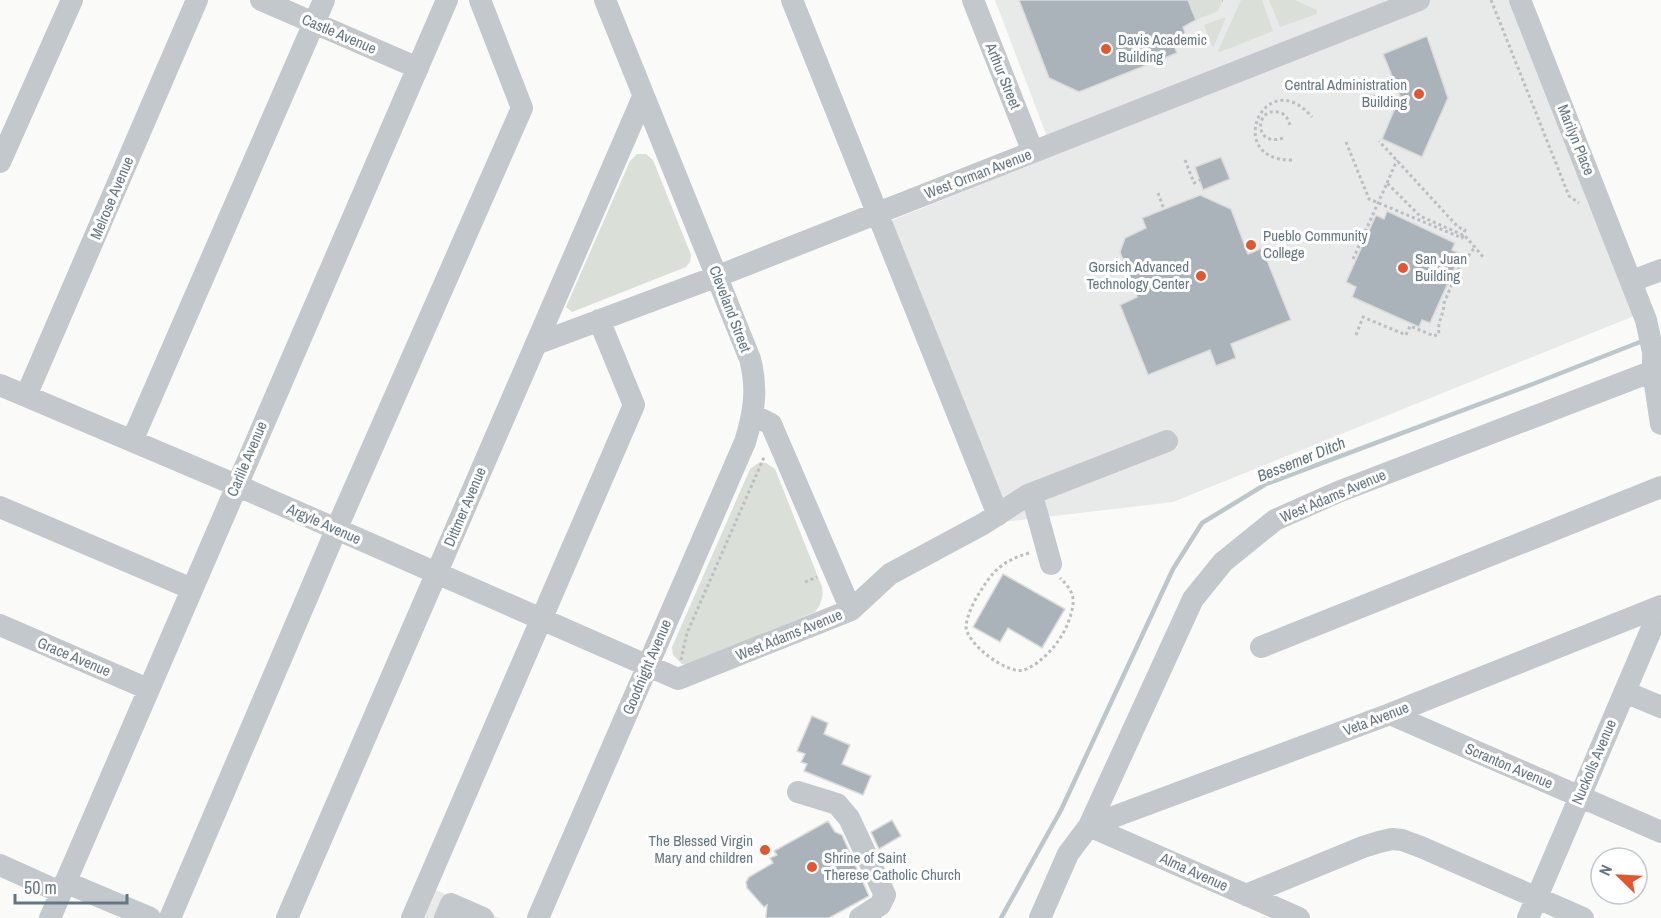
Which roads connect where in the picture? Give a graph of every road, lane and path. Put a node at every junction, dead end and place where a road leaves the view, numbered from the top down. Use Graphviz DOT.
graph roads {
  1 [pos="72,0"];
  2 [pos="197,0"];
  3 [pos="261,0"];
  4 [pos="324,0"];
  5 [pos="479,0"];
  6 [pos="605,0"];
  7 [pos="792,0"];
  8 [pos="973,0"];
  9 [pos="1419,0"];
  10 [pos="1491,0"];
  11 [pos="1520,0"];
  12 [pos="444,5"];
  13 [pos="314,23"];
  14 [pos="417,68"];
  15 [pos="643,97"];
  16 [pos="1392,97"];
  17 [pos="1362,98"];
  18 [pos="1312,117"];
  19 [pos="1259,119"];
  20 [pos="1290,125"];
  21 [pos="1283,138"];
  22 [pos="1379,141"];
  23 [pos="1346,142"];
  24 [pos="1033,152"];
  25 [pos="1185,160"];
  26 [pos="1292,160"];
  27 [pos="1397,160"];
  28 [pos="0,162"];
  29 [pos="1200,180"];
  30 [pos="1387,183"];
  31 [pos="1158,193"];
  32 [pos="1378,203"];
  33 [pos="1585,208"];
  34 [pos="1164,209"];
  35 [pos="876,214"];
  36 [pos="1463,235"];
  37 [pos="1475,247"];
  38 [pos="1484,258"];
  39 [pos="1353,259"];
  40 [pos="1661,270"];
  41 [pos="718,276"];
  42 [pos="1632,280"];
  43 [pos="599,320"];
  44 [pos="1356,335"];
  45 [pos="536,344"];
  46 [pos="1656,363"];
  47 [pos="0,385"];
  48 [pos="26,396"];
  49 [pos="753,415"];
  50 [pos="1661,424"];
  51 [pos="775,432"];
  52 [pos="132,441"];
  53 [pos="1167,441"];
  54 [pos="236,485"];
  55 [pos="1661,487"];
  56 [pos="1028,495"];
  57 [pos="0,507"];
  58 [pos="991,520"];
  59 [pos="336,530"];
  60 [pos="1049,558"];
  61 [pos="436,574"];
  62 [pos="192,589"];
  63 [pos="1661,607"];
  64 [pos="851,610"];
  65 [pos="541,620"];
  66 [pos="0,625"];
  67 [pos="1261,647"];
  68 [pos="647,666"];
  69 [pos="678,680"];
  70 [pos="148,688"];
  71 [pos="1625,692"];
  72 [pos="1661,707"];
  73 [pos="1390,714"];
  74 [pos="798,792"];
  75 [pos="1580,796"];
  76 [pos="1089,826"];
  77 [pos="1661,832"];
  78 [pos="0,865"];
  79 [pos="63,887"];
  80 [pos="1246,895"];
  81 [pos="1532,908"];
  82 [pos="50,918"];
  83 [pos="150,918"];
  84 [pos="170,918"];
  85 [pos="287,918"];
  86 [pos="412,918"];
  87 [pos="445,918"];
  88 [pos="483,918"];
  89 [pos="538,918"];
  90 [pos="860,918"];
  91 [pos="1040,918"];
  92 [pos="1299,918"];
  93 [pos="1583,918"];
  1 -- 28 [label="street"];
  2 -- 48 [label="street, Melrose Avenue"];
  3 -- 13 [label="street, Castle Avenue"];
  4 -- 13 [label="street"];
  5 -- 12 [label="street"];
  5 -- 59 [label="street"];
  6 -- 15 [label="street, Cleveland Street"];
  7 -- 35 [label="street"];
  8 -- 24 [label="street, Arthur Street"];
  9 -- 24 [label="street, West Orman Avenue"];
  10 -- 33 [label="path"];
  11 -- 42 [label="street, Marilyn Place"];
  12 -- 14 [label="street, Carlile Avenue"];
  13 -- 14 [label="street, Castle Avenue"];
  13 -- 52 [label="street"];
  14 -- 54 [label="street, Carlile Avenue"];
  15 -- 41 [label="street, Cleveland Street"];
  15 -- 45 [label="street, Dittmer Avenue"];
  16 -- 17 [label="path"];
  18 -- 19 [label="path"];
  19 -- 20 [label="path"];
  19 -- 21 [label="path"];
  19 -- 26 [label="path"];
  22 -- 27 [label="path"];
  23 -- 32 [label="path"];
  24 -- 35 [label="street, West Orman Avenue"];
  25 -- 29 [label="path"];
  27 -- 30 [label="path"];
  27 -- 36 [label="path"];
  30 -- 32 [label="path"];
  30 -- 36 [label="path"];
  31 -- 34 [label="path"];
  32 -- 36 [label="path"];
  32 -- 39 [label="path"];
  35 -- 41 [label="street, West Orman Avenue"];
  35 -- 58 [label="street"];
  36 -- 37 [label="path"];
  37 -- 38 [label="path"];
  37 -- 44 [label="path"];
  40 -- 42 [label="street"];
  41 -- 43 [label="street, West Orman Avenue"];
  41 -- 49 [label="street, Cleveland Street"];
  42 -- 46 [label="street, Marilyn Place"];
  43 -- 45 [label="street, West Orman Avenue"];
  43 -- 65 [label="street"];
  45 -- 61 [label="street, Dittmer Avenue"];
  46 -- 50 [label="street"];
  46 -- 76 [label="street, West Adams Avenue"];
  47 -- 48 [label="street, Argyle Avenue"];
  48 -- 52 [label="street, Argyle Avenue"];
  49 -- 51 [label="street"];
  49 -- 68 [label="street, Goodnight Avenue"];
  51 -- 64 [label="street"];
  51 -- 69 [label="path"];
  52 -- 54 [label="street, Argyle Avenue"];
  53 -- 56 [label="street, West Adams Avenue"];
  54 -- 59 [label="street, Argyle Avenue"];
  54 -- 62 [label="street, Carlile Avenue"];
  55 -- 67 [label="street"];
  56 -- 58 [label="street, West Adams Avenue"];
  56 -- 60 [label="street"];
  57 -- 62 [label="street"];
  58 -- 64 [label="street, West Adams Avenue"];
  59 -- 61 [label="street, Argyle Avenue"];
  59 -- 84 [label="street"];
  60 -- 60 [label="path"];
  61 -- 65 [label="street, Argyle Avenue"];
  61 -- 85 [label="street, Dittmer Avenue"];
  62 -- 70 [label="street, Carlile Avenue"];
  63 -- 71 [label="street, Nuckolls Avenue"];
  63 -- 73 [label="street, Veta Avenue"];
  64 -- 69 [label="street, West Adams Avenue"];
  65 -- 68 [label="street, Argyle Avenue"];
  65 -- 86 [label="street"];
  66 -- 70 [label="street, Grace Avenue"];
  68 -- 69 [label="street"];
  68 -- 89 [label="street, Goodnight Avenue"];
  70 -- 79 [label="street, Carlile Avenue"];
  71 -- 72 [label="street"];
  71 -- 75 [label="street, Nuckolls Avenue"];
  73 -- 75 [label="street, Scranton Avenue"];
  73 -- 76 [label="street, Veta Avenue"];
  74 -- 90 [label="street"];
  75 -- 77 [label="street, Scranton Avenue"];
  75 -- 81 [label="street, Nuckolls Avenue"];
  76 -- 80 [label="street, Alma Avenue"];
  76 -- 91 [label="street, West Adams Avenue"];
  78 -- 79 [label="street"];
  79 -- 82 [label="street, Carlile Avenue"];
  79 -- 83 [label="street"];
  80 -- 81 [label="street"];
  80 -- 92 [label="street, Alma Avenue"];
  81 -- 93 [label="street"];
  87 -- 88 [label="street"];
}
